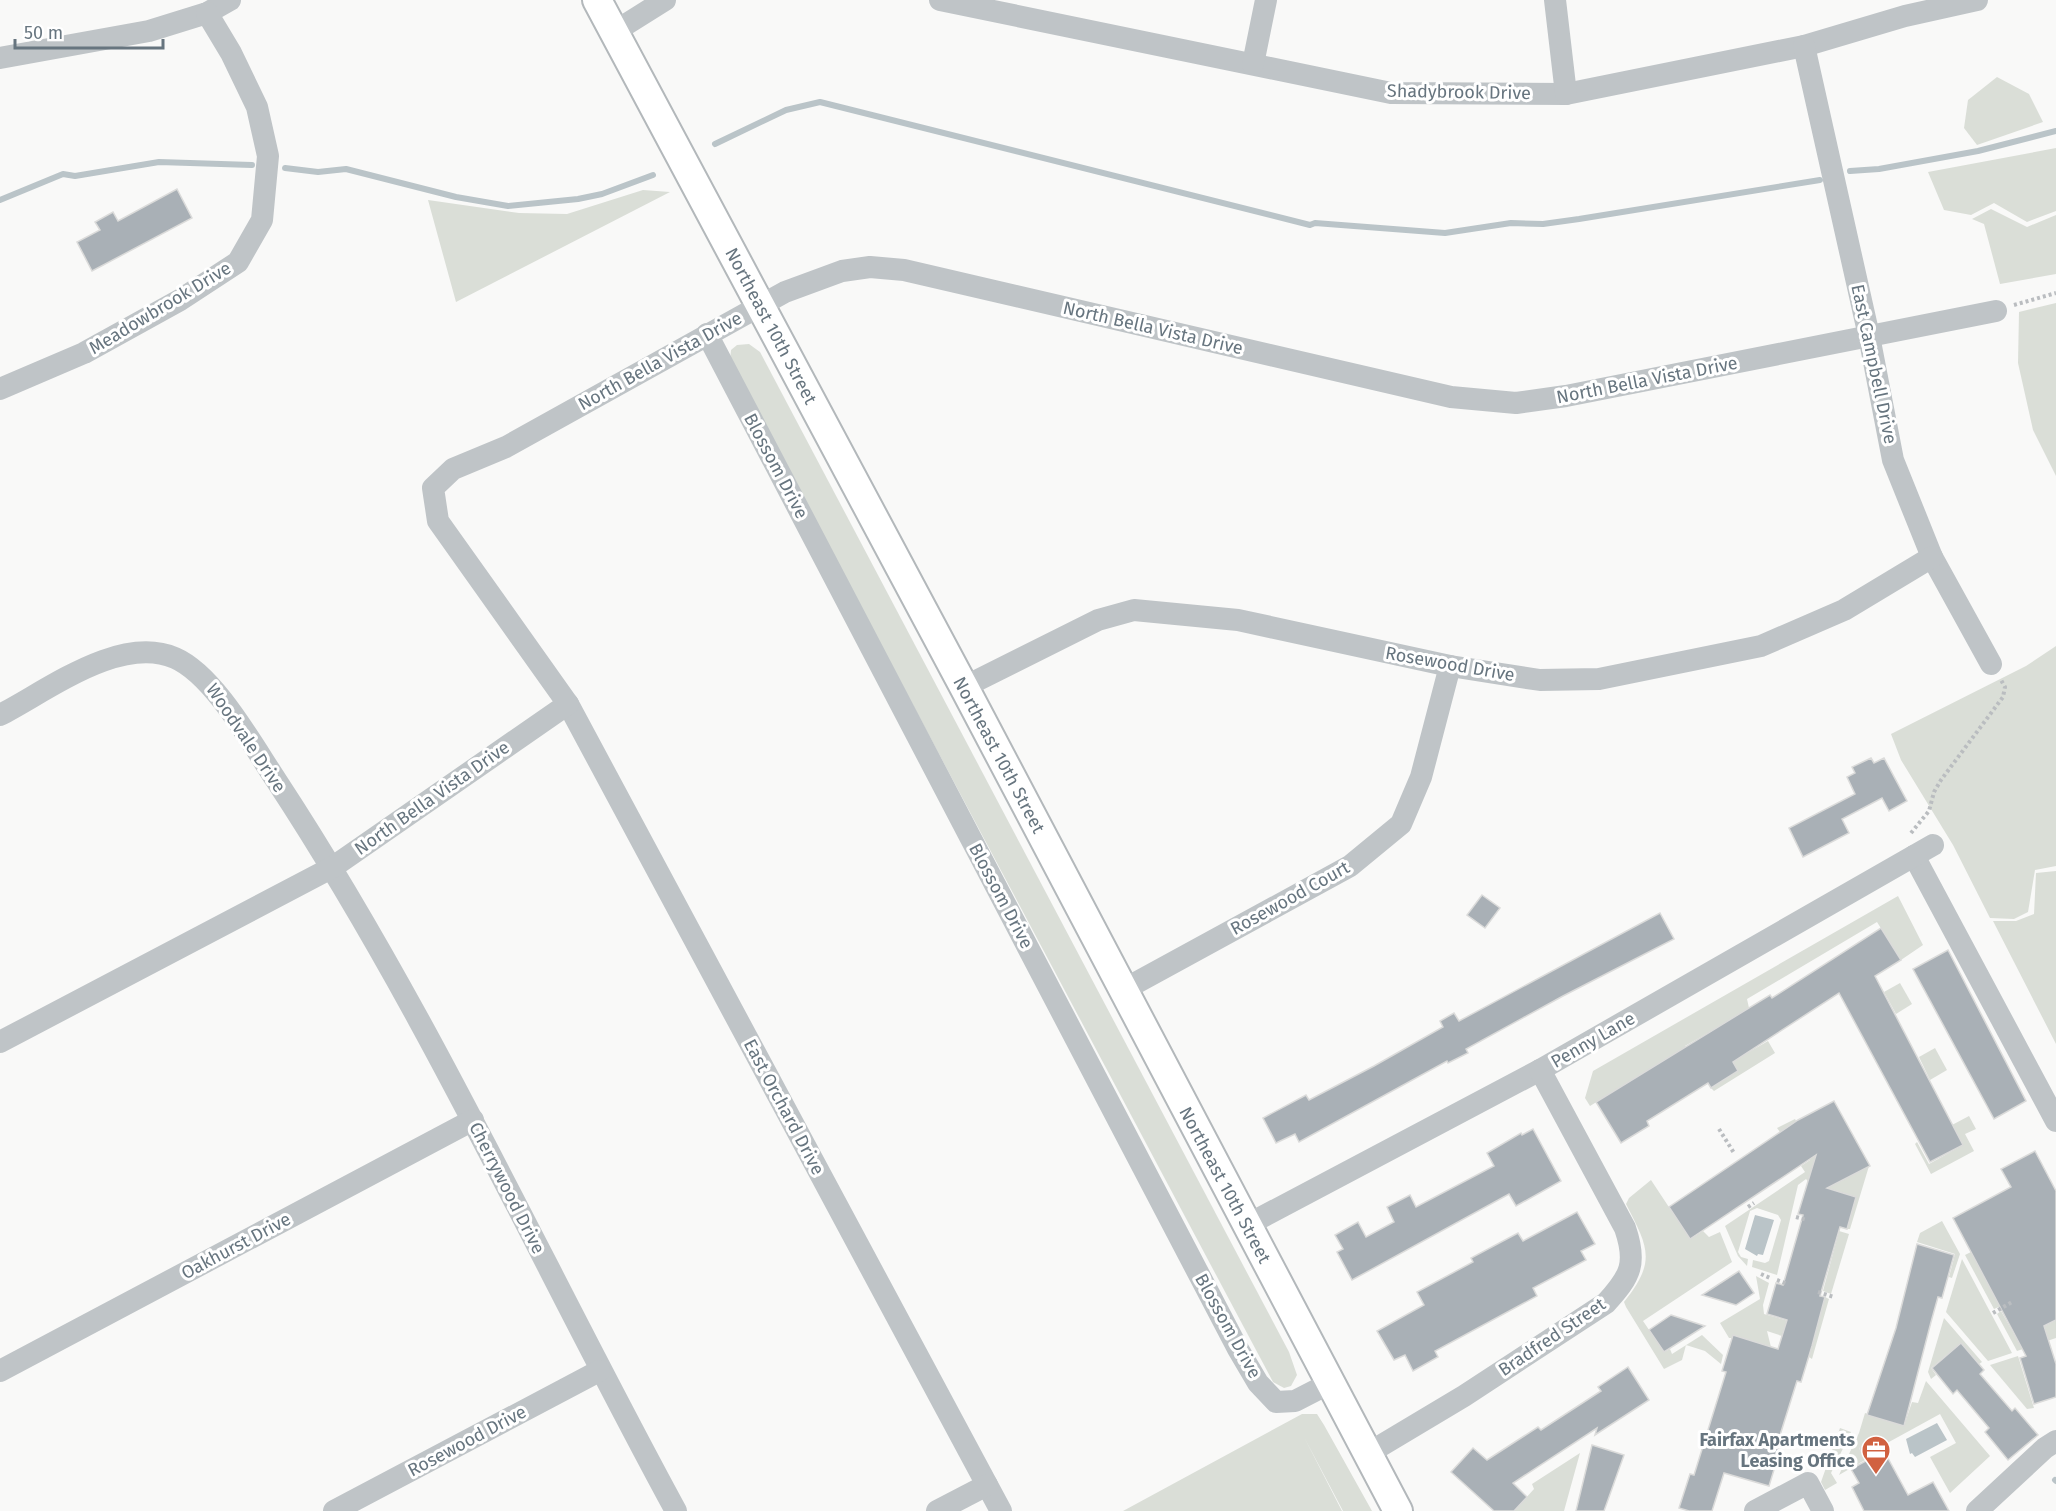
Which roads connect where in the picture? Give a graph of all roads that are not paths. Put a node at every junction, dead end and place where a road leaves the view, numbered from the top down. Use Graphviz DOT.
graph roads {
  1 [pos="230,0"];
  2 [pos="597,0"];
  3 [pos="665,0"];
  4 [pos="1266,0"];
  5 [pos="1555,0"];
  6 [pos="1977,0"];
  7 [pos="950,1"];
  8 [pos="1903,8"];
  9 [pos="207,13"];
  10 [pos="614,32"];
  11 [pos="1804,46"];
  12 [pos="0,58"];
  13 [pos="1253,64"];
  14 [pos="1566,94"];
  15 [pos="760,305"];
  16 [pos="1996,310"];
  17 [pos="707,334"];
  18 [pos="1869,336"];
  19 [pos="0,389"];
  20 [pos="1932,557"];
  21 [pos="1991,664"];
  22 [pos="1450,666"];
  23 [pos="964,687"];
  24 [pos="568,704"];
  25 [pos="0,715"];
  26 [pos="333,867"];
  27 [pos="1123,990"];
  28 [pos="0,1042"];
  29 [pos="1540,1070"];
  30 [pos="473,1120"];
  31 [pos="2056,1121"];
  32 [pos="1247,1225"];
  33 [pos="0,1371"];
  34 [pos="599,1371"];
  35 [pos="1330,1383"];
  36 [pos="2056,1441"];
  37 [pos="1367,1454"];
  38 [pos="987,1485"];
  39 [pos="334,1511"];
  40 [pos="676,1511"];
  41 [pos="937,1511"];
  42 [pos="1001,1511"];
  43 [pos="1398,1511"];
  44 [pos="1755,1511"];
  45 [pos="1824,1511"];
  46 [pos="1977,1511"];
  1 -- 9 [label="street"];
  2 -- 10 [label="main road, Northeast 10th Street"];
  3 -- 10 [label="street"];
  4 -- 13 [label="street"];
  5 -- 14 [label="street"];
  6 -- 8 [label="street, Shadybrook Drive"];
  7 -- 13 [label="street, Shadybrook Drive"];
  8 -- 11 [label="street, Shadybrook Drive"];
  9 -- 12 [label="street"];
  9 -- 19 [label="street, Meadowbrook Drive"];
  10 -- 15 [label="main road, Northeast 10th Street"];
  11 -- 14 [label="street, Shadybrook Drive"];
  11 -- 18 [label="street, East Campbell Drive"];
  13 -- 14 [label="street, Shadybrook Drive"];
  15 -- 17 [label="street, North Bella Vista Drive"];
  15 -- 18 [label="street, North Bella Vista Drive"];
  15 -- 23 [label="main road, Northeast 10th Street"];
  16 -- 18 [label="street, North Bella Vista Drive"];
  17 -- 24 [label="street, North Bella Vista Drive"];
  17 -- 35 [label="street, Blossom Drive"];
  18 -- 20 [label="street, East Campbell Drive"];
  20 -- 21 [label="street, East Campbell Drive"];
  20 -- 22 [label="street, Rosewood Drive"];
  22 -- 23 [label="street, Rosewood Drive"];
  22 -- 27 [label="street, Rosewood Court"];
  23 -- 27 [label="main road, Northeast 10th Street"];
  24 -- 26 [label="street, North Bella Vista Drive"];
  24 -- 38 [label="street, East Orchard Drive"];
  25 -- 26 [label="street, Woodvale Drive"];
  26 -- 28 [label="street, North Bella Vista Drive"];
  26 -- 30 [label="street, Cherrywood Drive"];
  27 -- 32 [label="main road, Northeast 10th Street"];
  29 -- 31 [label="street, Penny Lane"];
  29 -- 32 [label="street, Penny Lane"];
  29 -- 37 [label="street, Bradfred Street"];
  30 -- 33 [label="street, Oakhurst Drive"];
  30 -- 34 [label="street, Cherrywood Drive"];
  32 -- 35 [label="main road, Northeast 10th Street"];
  34 -- 39 [label="street, Rosewood Drive"];
  34 -- 40 [label="street, Cherrywood Drive"];
  35 -- 37 [label="main road, Northeast 10th Street"];
  36 -- 46 [label="street"];
  37 -- 43 [label="main road, Northeast 10th Street"];
  38 -- 41 [label="street"];
  38 -- 42 [label="street, East Orchard Drive"];
  44 -- 45 [label="street"];
}
